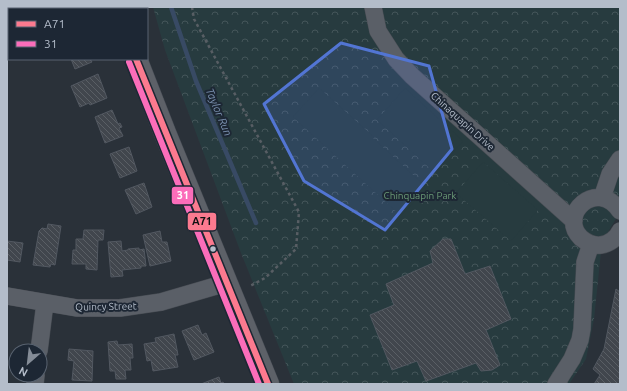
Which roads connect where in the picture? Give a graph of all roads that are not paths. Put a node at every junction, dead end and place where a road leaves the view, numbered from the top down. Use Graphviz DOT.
graph roads {
  1 [pos="373,7"];
  2 [pos="136,60"];
  3 [pos="620,159"];
  4 [pos="602,198"];
  5 [pos="620,211"];
  6 [pos="574,221"];
  7 [pos="620,231"];
  8 [pos="591,244"];
  9 [pos="226,283"];
  10 [pos="7,296"];
  11 [pos="44,303"];
  12 [pos="41,343"];
  13 [pos="268,384"];
  14 [pos="556,384"];
  1 -- 6 [label="street, Chinaquapin Drive"];
  2 -- 9 [label="main road"];
  3 -- 4 [label="street"];
  4 -- 5 [label="street"];
  4 -- 6 [label="street"];
  6 -- 8 [label="street, Chinaquapin Drive"];
  7 -- 8 [label="street"];
  8 -- 14 [label="street"];
  9 -- 11 [label="street, Quincy Street"];
  9 -- 13 [label="main road"];
  10 -- 11 [label="street, Quincy Street"];
  11 -- 12 [label="street"];
}
